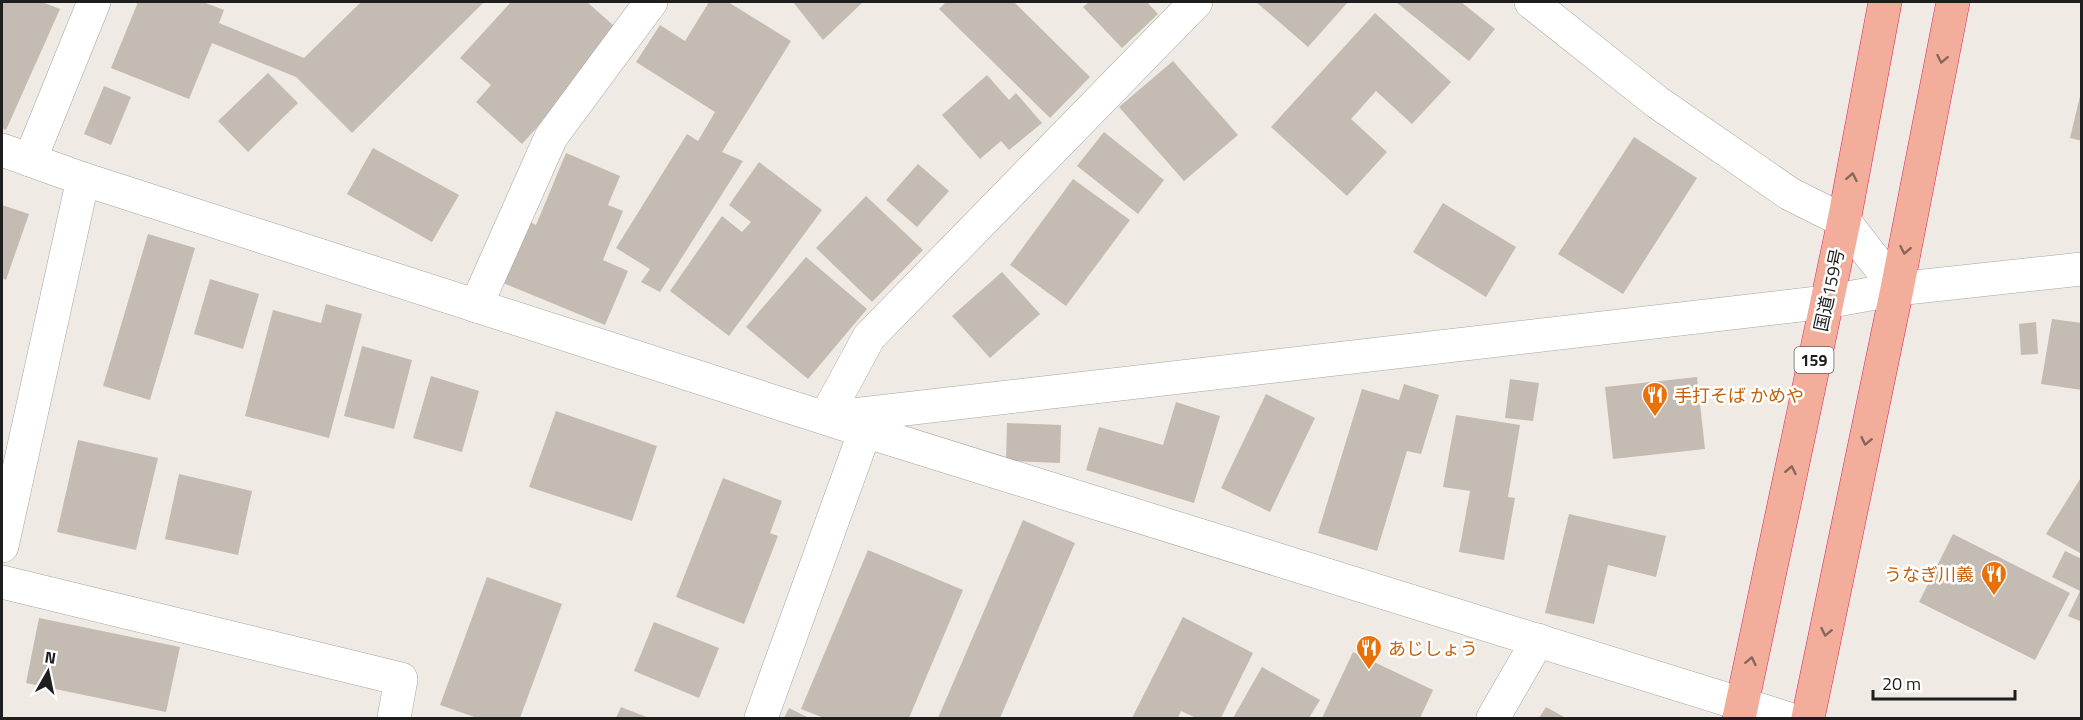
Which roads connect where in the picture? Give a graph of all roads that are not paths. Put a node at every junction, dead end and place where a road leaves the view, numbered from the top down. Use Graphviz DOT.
graph roads {
  1 [pos="94,2"];
  2 [pos="651,2"];
  3 [pos="1196,2"];
  4 [pos="1531,2"];
  5 [pos="1885,2"];
  6 [pos="1953,2"];
  7 [pos="16,155"];
  8 [pos="82,179"];
  9 [pos="1844,221"];
  10 [pos="2082,269"];
  11 [pos="1897,289"];
  12 [pos="1826,302"];
  13 [pos="476,306"];
  14 [pos="825,418"];
  15 [pos="865,431"];
  16 [pos="2,546"];
  17 [pos="2,582"];
  18 [pos="1538,640"];
  19 [pos="1741,711"];
  20 [pos="394,718"];
  21 [pos="761,718"];
  22 [pos="1493,718"];
  23 [pos="1786,718"];
  24 [pos="1808,718"];
  1 -- 7 [label="street"];
  2 -- 13 [label="street"];
  3 -- 14 [label="street"];
  4 -- 9 [label="street"];
  9 -- 5 [label="highway, 国道159号 / 159, one-way"];
  6 -- 11 [label="highway, one-way"];
  7 -- 8 [label="street"];
  8 -- 13 [label="street"];
  8 -- 16 [label="street"];
  9 -- 11 [label="street"];
  9 -- 12 [label="highway, 国道159号 / 159"];
  10 -- 11 [label="street"];
  11 -- 12 [label="street"];
  11 -- 24 [label="highway, one-way"];
  12 -- 14 [label="street"];
  19 -- 12 [label="highway, 国道159号 / 159, one-way"];
  13 -- 14 [label="street"];
  14 -- 15 [label="street"];
  15 -- 18 [label="street"];
  15 -- 21 [label="street"];
  17 -- 20 [label="street"];
  18 -- 19 [label="street"];
  18 -- 22 [label="street"];
  19 -- 23 [label="street"];
}
